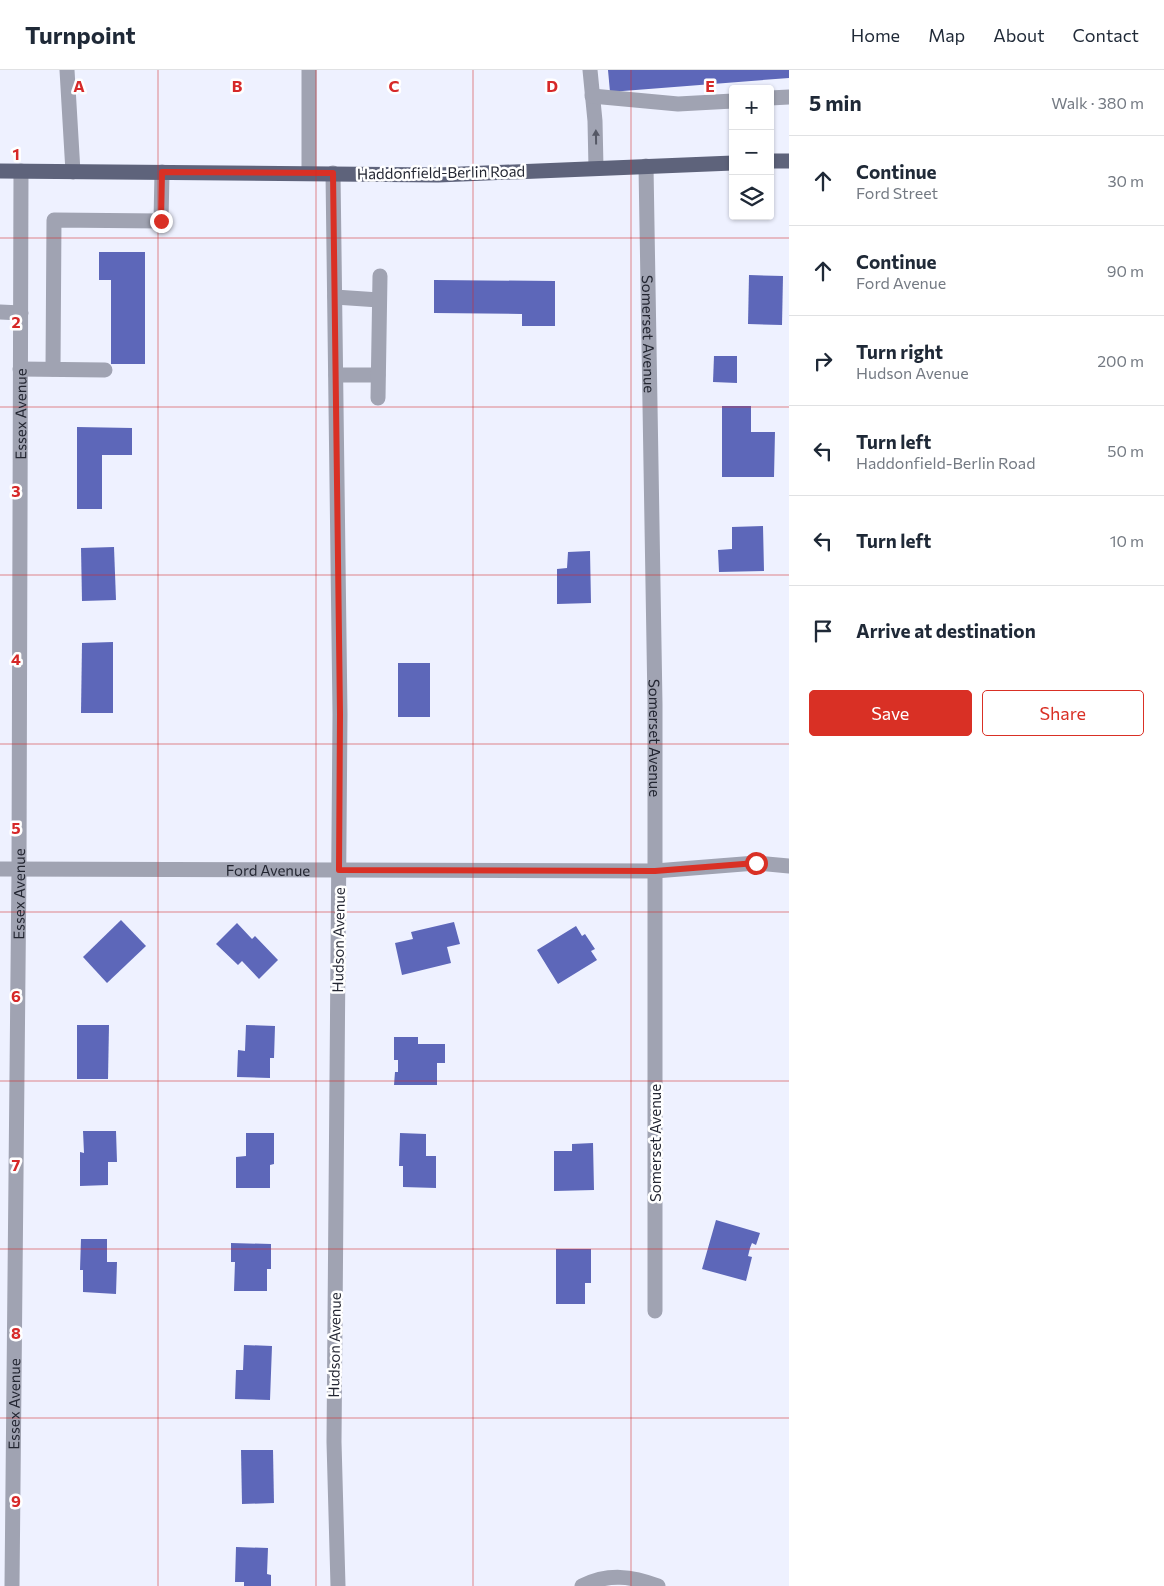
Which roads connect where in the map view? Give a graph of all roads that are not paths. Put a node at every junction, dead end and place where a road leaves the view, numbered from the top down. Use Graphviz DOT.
graph roads {
  1 [pos="67,70"];
  2 [pos="309,70"];
  3 [pos="590,70"];
  4 [pos="789,97"];
  5 [pos="774,98"];
  6 [pos="593,101"];
  7 [pos="729,101"];
  8 [pos="774,161"];
  9 [pos="789,161"];
  10 [pos="729,163"];
  11 [pos="646,166"];
  12 [pos="596,168"];
  13 [pos="0,171"];
  14 [pos="21,171"];
  15 [pos="73,172"];
  16 [pos="162,172"];
  17 [pos="309,173"];
  18 [pos="333,173"];
  19 [pos="380,276"];
  20 [pos="335,297"];
  21 [pos="380,300"];
  22 [pos="0,312"];
  23 [pos="21,313"];
  24 [pos="20,369"];
  25 [pos="53,370"];
  26 [pos="105,370"];
  27 [pos="336,375"];
  28 [pos="378,375"];
  29 [pos="378,398"];
  30 [pos="789,866"];
  31 [pos="0,869"];
  32 [pos="19,869"];
  33 [pos="339,870"];
  34 [pos="655,871"];
  35 [pos="655,1311"];
  36 [pos="12,1586"];
  37 [pos="338,1586"];
  38 [pos="582,1586"];
  39 [pos="658,1586"];
  1 -- 15 [label="street"];
  2 -- 17 [label="street"];
  3 -- 6 [label="street"];
  4 -- 5 [label="street"];
  6 -- 7 [label="street"];
  12 -- 6 [label="street, one-way"];
  8 -- 9 [label="main road"];
  10 -- 11 [label="main road, Haddonfield-Berlin Road"];
  11 -- 12 [label="main road, Haddonfield-Berlin Road"];
  11 -- 34 [label="street, Somerset Avenue"];
  12 -- 18 [label="main road, Haddonfield-Berlin Road"];
  13 -- 14 [label="main road, Haddonfield-Berlin Road"];
  14 -- 15 [label="main road, Haddonfield-Berlin Road"];
  14 -- 23 [label="street, Essex Avenue"];
  15 -- 16 [label="main road, Haddonfield-Berlin Road"];
  16 -- 17 [label="main road, Haddonfield-Berlin Road"];
  16 -- 25 [label="street"];
  17 -- 18 [label="main road, Haddonfield-Berlin Road"];
  18 -- 20 [label="street, Hudson Avenue"];
  19 -- 21 [label="street"];
  20 -- 21 [label="street"];
  20 -- 27 [label="street, Hudson Avenue"];
  21 -- 28 [label="street"];
  22 -- 23 [label="street"];
  23 -- 24 [label="street, Essex Avenue"];
  24 -- 25 [label="street"];
  24 -- 32 [label="street, Essex Avenue"];
  25 -- 26 [label="street"];
  27 -- 28 [label="street"];
  27 -- 33 [label="street, Hudson Avenue"];
  28 -- 29 [label="street"];
  30 -- 34 [label="street, Ford Avenue"];
  31 -- 32 [label="street, Ford Avenue"];
  32 -- 33 [label="street, Ford Avenue"];
  32 -- 36 [label="street, Essex Avenue"];
  33 -- 34 [label="street, Ford Avenue"];
  33 -- 37 [label="street, Hudson Avenue"];
  34 -- 35 [label="street, Somerset Avenue"];
  38 -- 39 [label="street"];
}
